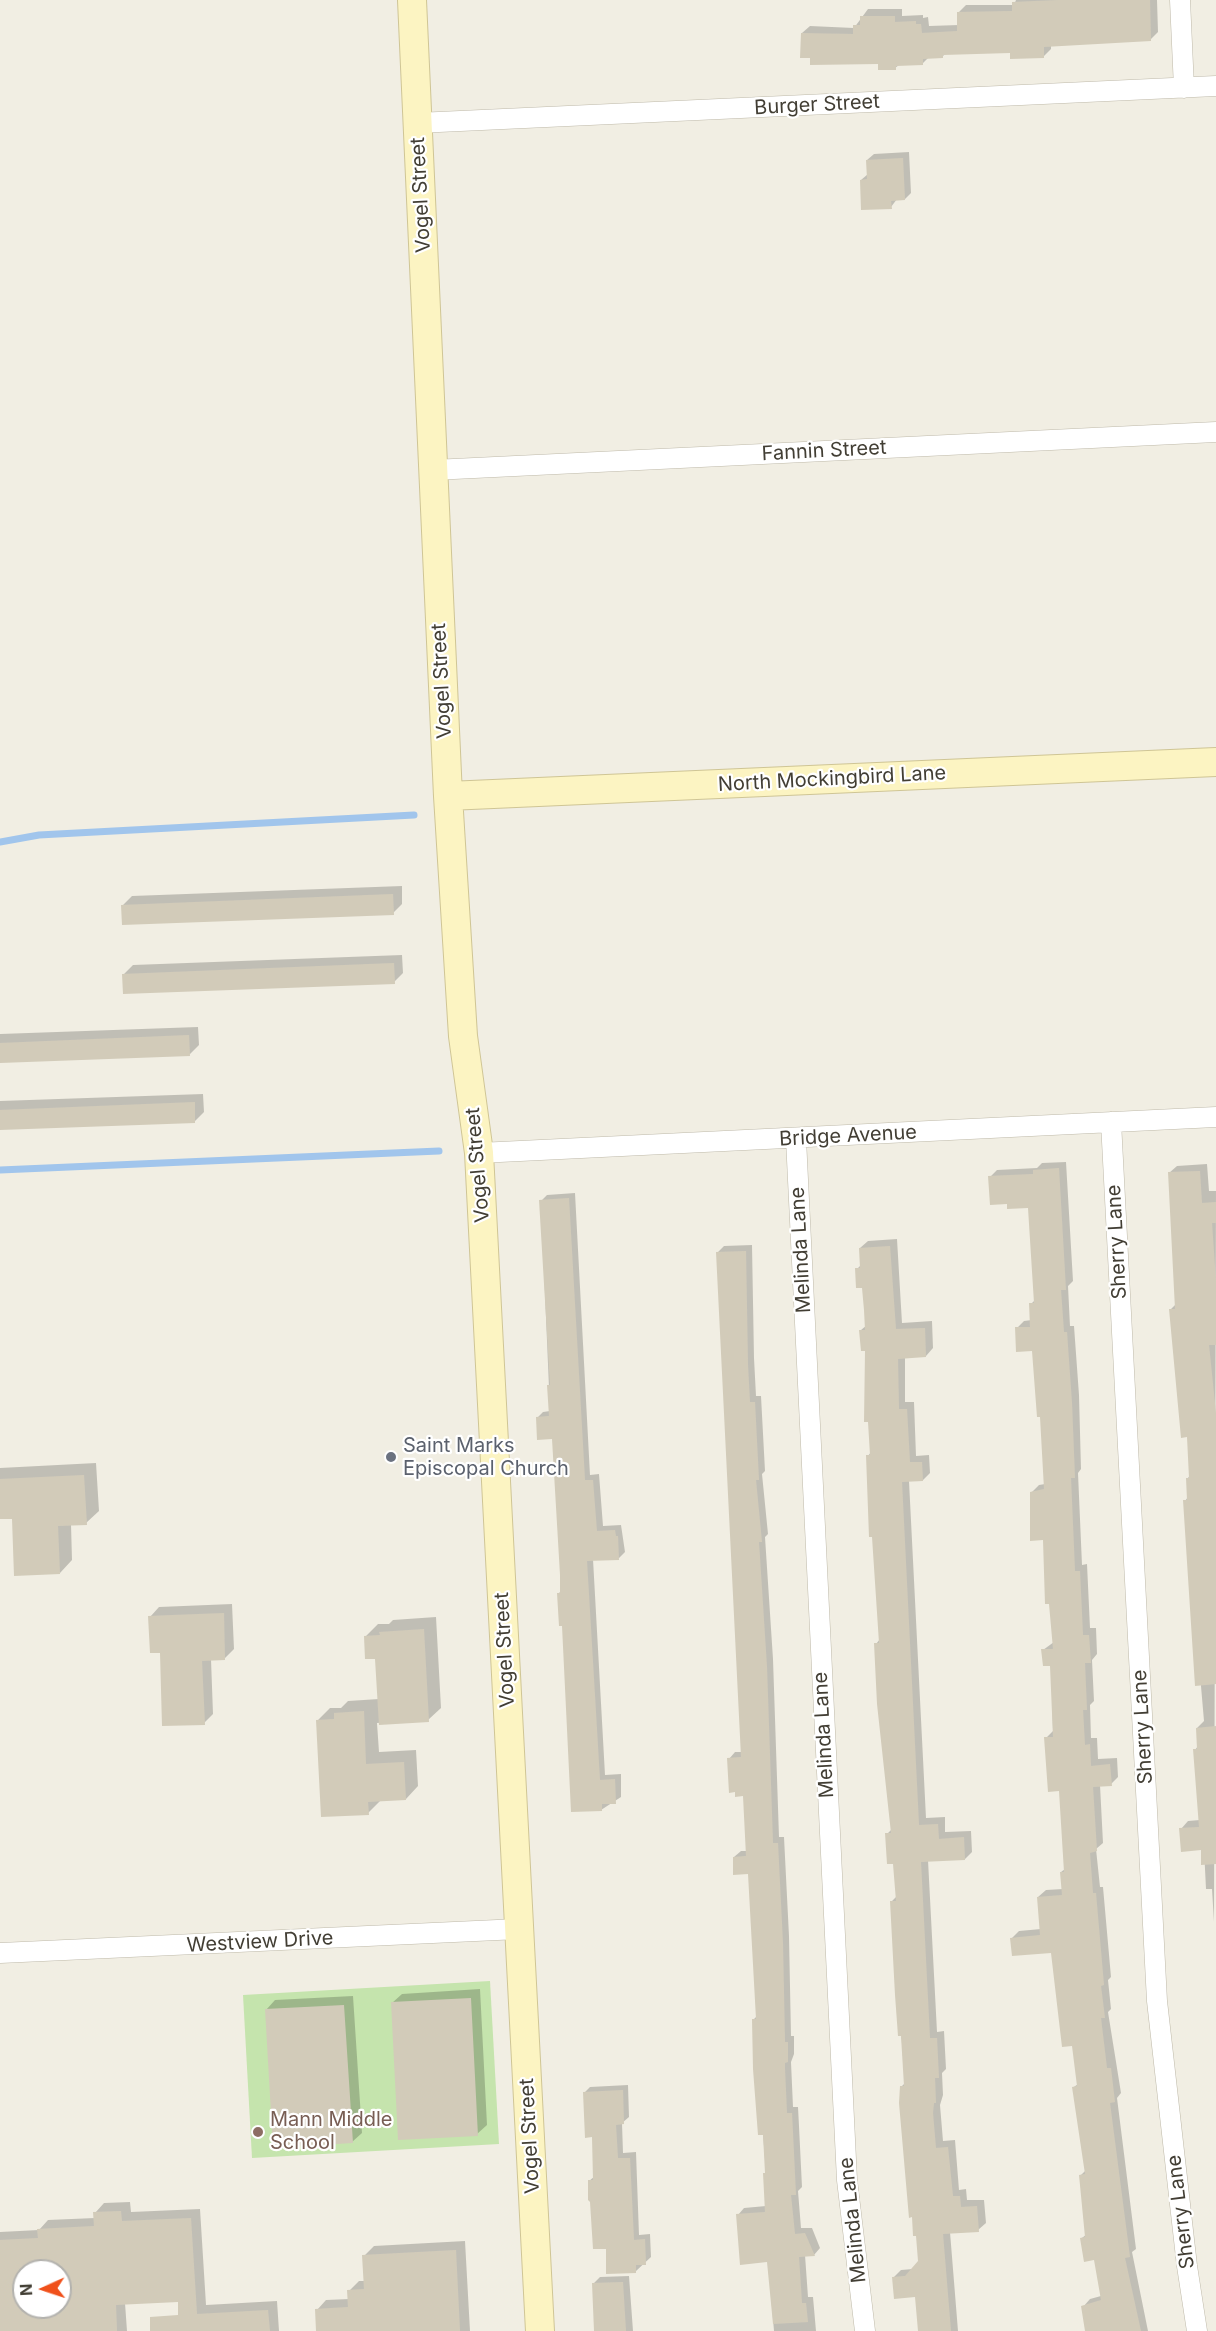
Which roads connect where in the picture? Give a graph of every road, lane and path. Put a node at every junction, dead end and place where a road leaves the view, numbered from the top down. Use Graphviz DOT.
graph roads {
  1 [pos="412,0"];
  2 [pos="1180,0"];
  3 [pos="1216,86"];
  4 [pos="1184,88"];
  5 [pos="417,123"];
  6 [pos="1216,432"];
  7 [pos="433,470"];
  8 [pos="1216,762"];
  9 [pos="448,796"];
  10 [pos="1216,1117"];
  11 [pos="1111,1122"];
  12 [pos="796,1139"];
  13 [pos="479,1153"];
  14 [pos="519,1929"];
  15 [pos="0,1953"];
  16 [pos="540,2331"];
  17 [pos="865,2331"];
  18 [pos="1197,2331"];
  1 -- 5 [label="street, Vogel Street"];
  2 -- 4 [label="street"];
  3 -- 4 [label="street, Burger Street"];
  4 -- 5 [label="street, Burger Street"];
  5 -- 7 [label="street, Vogel Street"];
  6 -- 7 [label="street, Fannin Street"];
  7 -- 9 [label="street, Vogel Street"];
  8 -- 9 [label="street, North Mockingbird Lane"];
  9 -- 13 [label="street, Vogel Street"];
  10 -- 11 [label="street, Bridge Avenue"];
  11 -- 12 [label="street, Bridge Avenue"];
  11 -- 18 [label="street, Sherry Lane"];
  12 -- 13 [label="street, Bridge Avenue"];
  12 -- 17 [label="street, Melinda Lane"];
  13 -- 14 [label="street, Vogel Street"];
  14 -- 15 [label="street, Westview Drive"];
  14 -- 16 [label="street, Vogel Street"];
}
